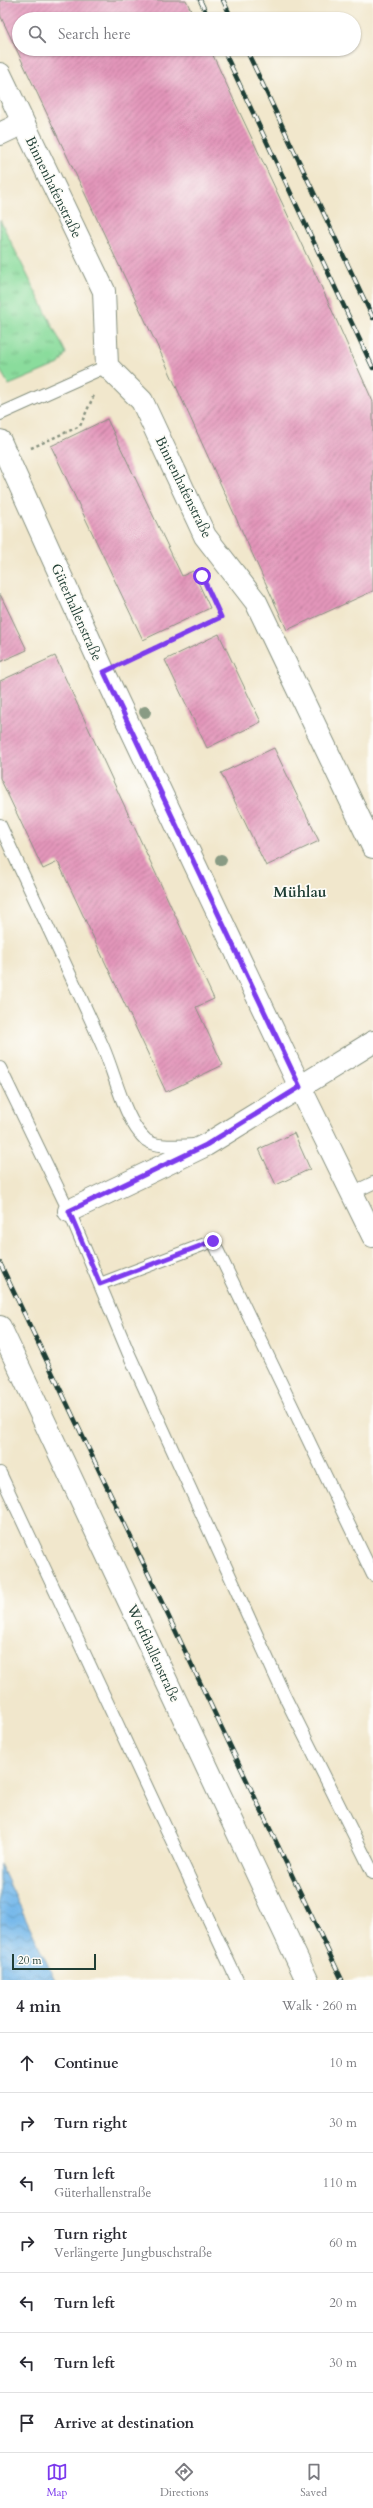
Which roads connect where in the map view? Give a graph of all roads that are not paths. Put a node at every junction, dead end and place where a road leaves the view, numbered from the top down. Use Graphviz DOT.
graph roads {
  1 [pos="0,74"];
  2 [pos="23,123"];
  3 [pos="0,134"];
  4 [pos="107,366"];
  5 [pos="0,414"];
  6 [pos="5,450"];
  7 [pos="0,825"];
  8 [pos="373,847"];
  9 [pos="373,1042"];
  10 [pos="0,1068"];
  11 [pos="300,1087"];
  12 [pos="206,1145"];
  13 [pos="373,1183"];
  14 [pos="352,1193"];
  15 [pos="69,1211"];
  16 [pos="373,1236"];
  17 [pos="100,1284"];
  18 [pos="0,1327"];
  19 [pos="0,1473"];
  20 [pos="373,1575"];
  21 [pos="373,1873"];
  22 [pos="237,1980"];
  23 [pos="307,1980"];
  1 -- 2 [label="street, Binnenhafenstraße"];
  2 -- 3 [label="street, Binnenhafenstraße"];
  2 -- 4 [label="street, Binnenhafenstraße"];
  4 -- 5 [label="lane"];
  4 -- 8 [label="street, Binnenhafenstraße"];
  6 -- 11 [label="street, Güterhallenstraße"];
  7 -- 12 [label="lane"];
  9 -- 11 [label="street"];
  10 -- 15 [label="lane"];
  11 -- 12 [label="street"];
  11 -- 14 [label="street, Güterhallenstraße"];
  12 -- 15 [label="street"];
  13 -- 14 [label="lane"];
  14 -- 16 [label="street, Güterhallenstraße"];
  15 -- 17 [label="lane"];
  17 -- 20 [label="lane"];
  17 -- 21 [label="lane"];
  18 -- 23 [label="street, Werfthallenstraße"];
  19 -- 22 [label="lane"];
}
